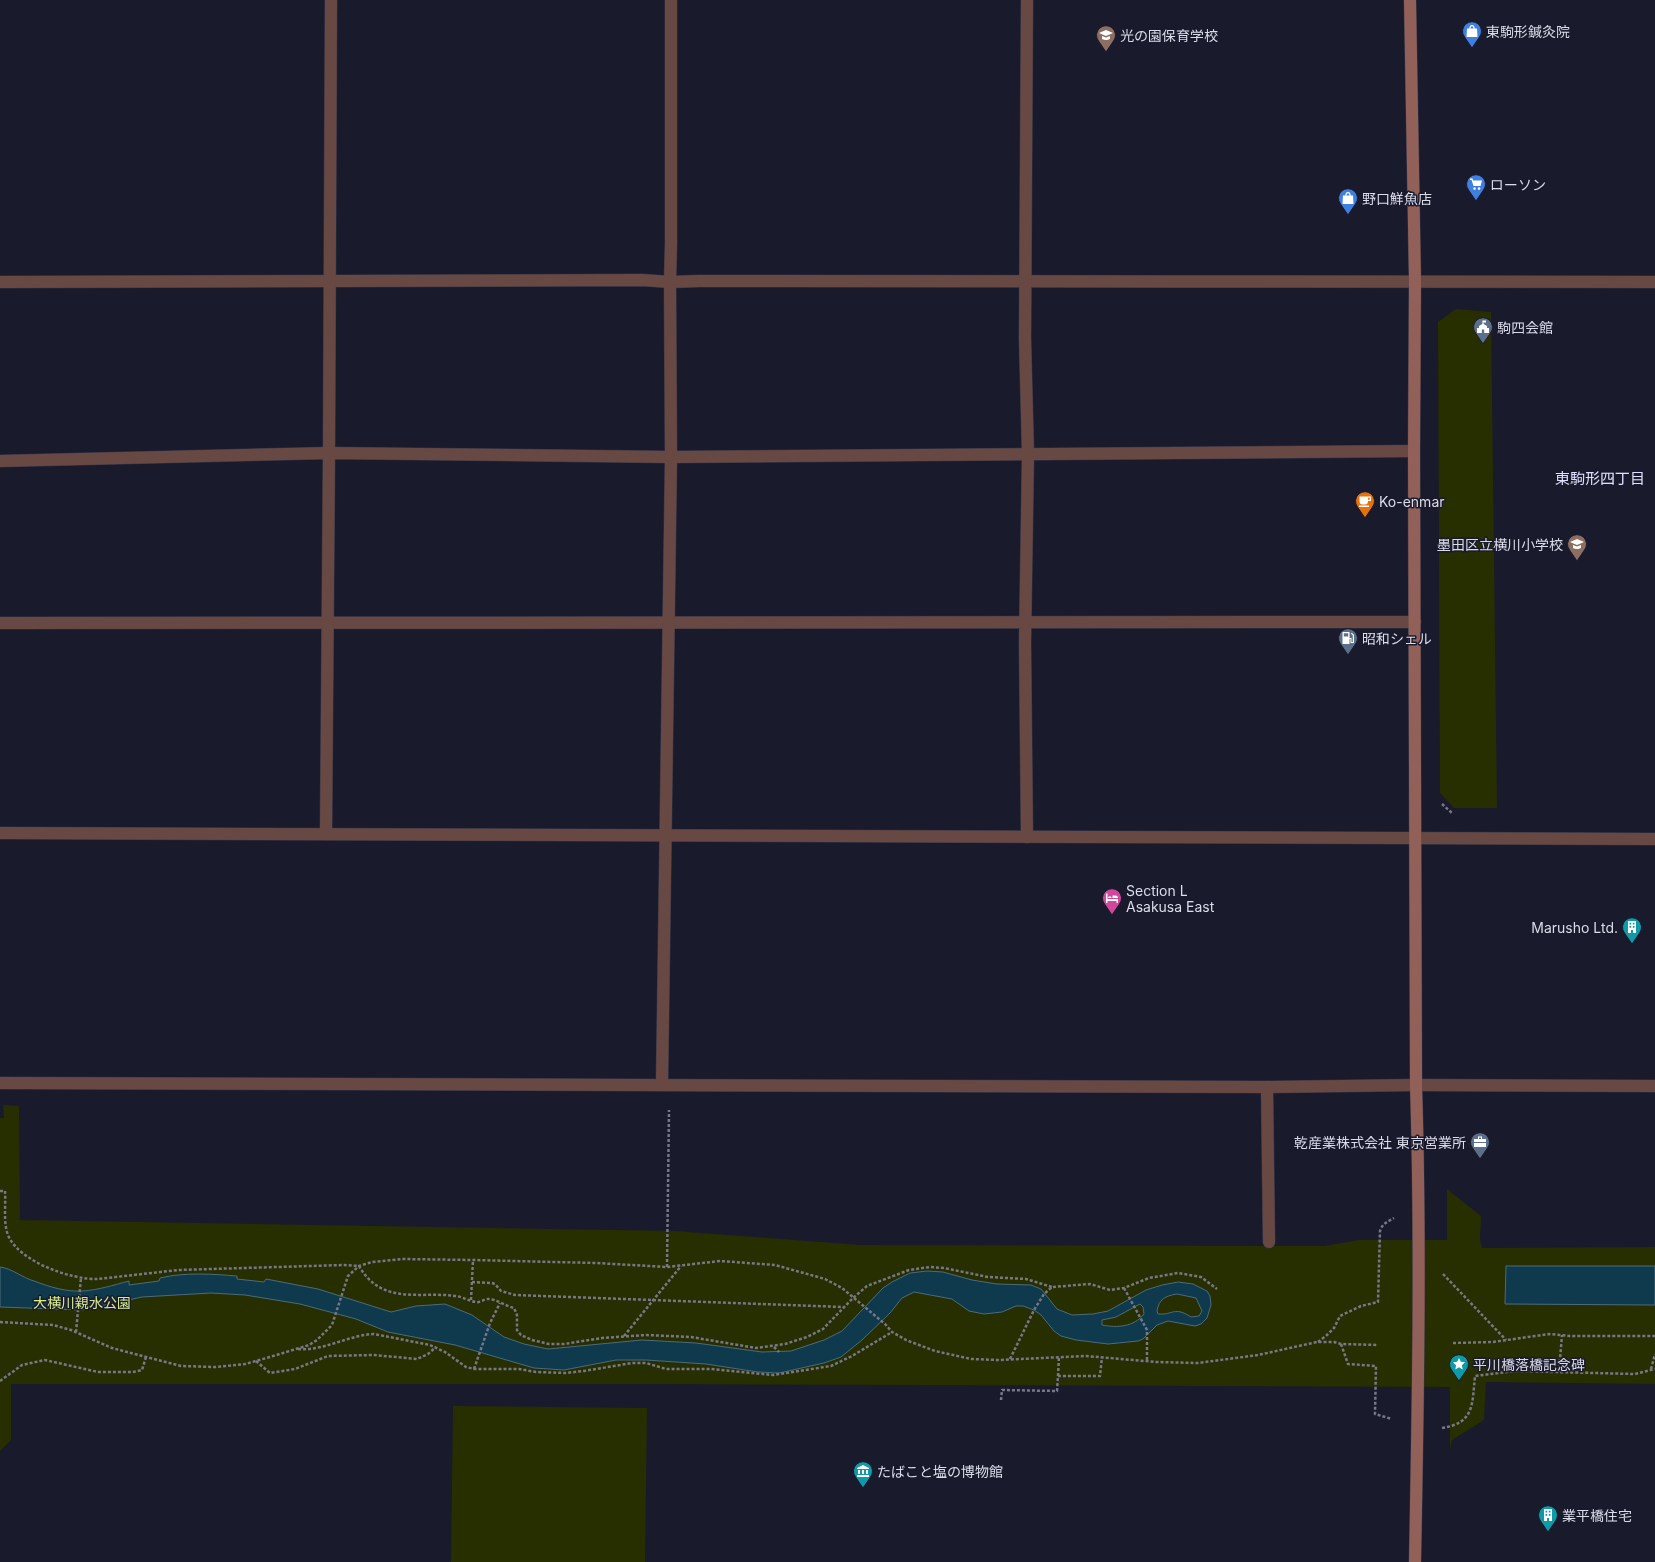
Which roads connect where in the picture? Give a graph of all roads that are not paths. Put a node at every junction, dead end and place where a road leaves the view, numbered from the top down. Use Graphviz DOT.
graph roads {
  1 [pos="331,0"];
  2 [pos="667,0"];
  3 [pos="671,0"];
  4 [pos="674,0"];
  5 [pos="1027,0"];
  6 [pos="1410,0"];
  7 [pos="330,281"];
  8 [pos="1415,281"];
  9 [pos="0,282"];
  10 [pos="670,282"];
  11 [pos="1026,282"];
  12 [pos="1655,282"];
  13 [pos="1414,451"];
  14 [pos="329,453"];
  15 [pos="1028,454"];
  16 [pos="671,457"];
  17 [pos="0,461"];
  18 [pos="1025,622"];
  19 [pos="1415,622"];
  20 [pos="327,623"];
  21 [pos="669,623"];
  22 [pos="0,624"];
  23 [pos="0,833"];
  24 [pos="326,834"];
  25 [pos="665,836"];
  26 [pos="1027,837"];
  27 [pos="1416,838"];
  28 [pos="1655,839"];
  29 [pos="0,1083"];
  30 [pos="665,1084"];
  31 [pos="1416,1085"];
  32 [pos="1655,1086"];
  33 [pos="1267,1087"];
  34 [pos="1269,1242"];
  35 [pos="1415,1562"];
  1 -- 7 [label="street"];
  2 -- 3 [label="street"];
  3 -- 4 [label="street"];
  3 -- 10 [label="street"];
  5 -- 11 [label="street"];
  6 -- 8 [label="street"];
  7 -- 9 [label="street"];
  7 -- 10 [label="street"];
  7 -- 14 [label="street"];
  8 -- 11 [label="street"];
  8 -- 12 [label="street"];
  8 -- 13 [label="street"];
  10 -- 11 [label="street"];
  10 -- 16 [label="street"];
  11 -- 15 [label="street"];
  13 -- 15 [label="street"];
  13 -- 19 [label="street"];
  14 -- 16 [label="street"];
  14 -- 17 [label="street"];
  14 -- 20 [label="street"];
  15 -- 16 [label="street"];
  15 -- 18 [label="street"];
  16 -- 21 [label="street"];
  18 -- 19 [label="street"];
  18 -- 21 [label="street"];
  18 -- 26 [label="street"];
  19 -- 27 [label="street"];
  20 -- 21 [label="street"];
  20 -- 22 [label="street"];
  20 -- 24 [label="street"];
  21 -- 25 [label="street"];
  23 -- 24 [label="street"];
  24 -- 25 [label="street"];
  25 -- 26 [label="street"];
  25 -- 30 [label="street"];
  26 -- 27 [label="street"];
  27 -- 28 [label="street"];
  27 -- 31 [label="street"];
  29 -- 30 [label="street"];
  30 -- 33 [label="street"];
  31 -- 32 [label="street"];
  31 -- 33 [label="street"];
  31 -- 35 [label="street"];
  33 -- 34 [label="street"];
}
